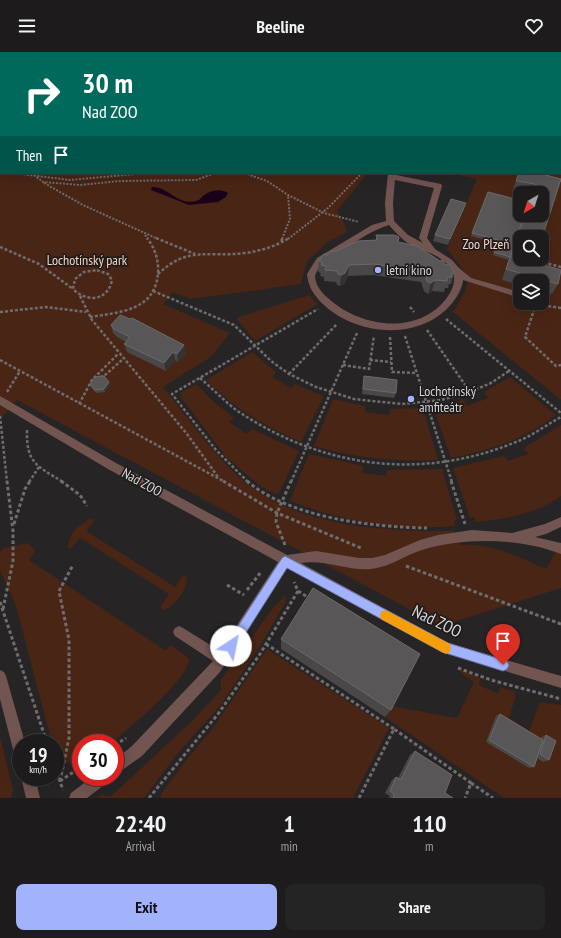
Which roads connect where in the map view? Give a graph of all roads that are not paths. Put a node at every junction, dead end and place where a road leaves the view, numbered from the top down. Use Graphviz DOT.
graph roads {
  1 [pos="392,175"];
  2 [pos="390,222"];
  3 [pos="434,252"];
  4 [pos="454,267"];
  5 [pos="513,293"];
  6 [pos="1,401"];
  7 [pos="561,522"];
  8 [pos="511,537"];
  9 [pos="561,549"];
  10 [pos="285,561"];
  11 [pos="179,632"];
  12 [pos="222,660"];
  13 [pos="0,676"];
  14 [pos="561,682"];
  15 [pos="16,734"];
  16 [pos="124,761"];
  17 [pos="30,786"];
  18 [pos="86,786"];
  19 [pos="70,795"];
  20 [pos="33,798"];
  1 -- 2 [label="street"];
  1 -- 3 [label="street"];
  2 -- 3 [label="street"];
  2 -- 4 [label="street"];
  3 -- 4 [label="street"];
  4 -- 5 [label="street"];
  6 -- 10 [label="street, Nad ZOO"];
  7 -- 8 [label="street"];
  8 -- 9 [label="street"];
  8 -- 10 [label="street"];
  10 -- 12 [label="street"];
  10 -- 14 [label="street, Nad ZOO"];
  11 -- 12 [label="street"];
  12 -- 16 [label="street"];
  13 -- 15 [label="street"];
  17 -- 20 [label="street"];
  18 -- 19 [label="street"];
}
